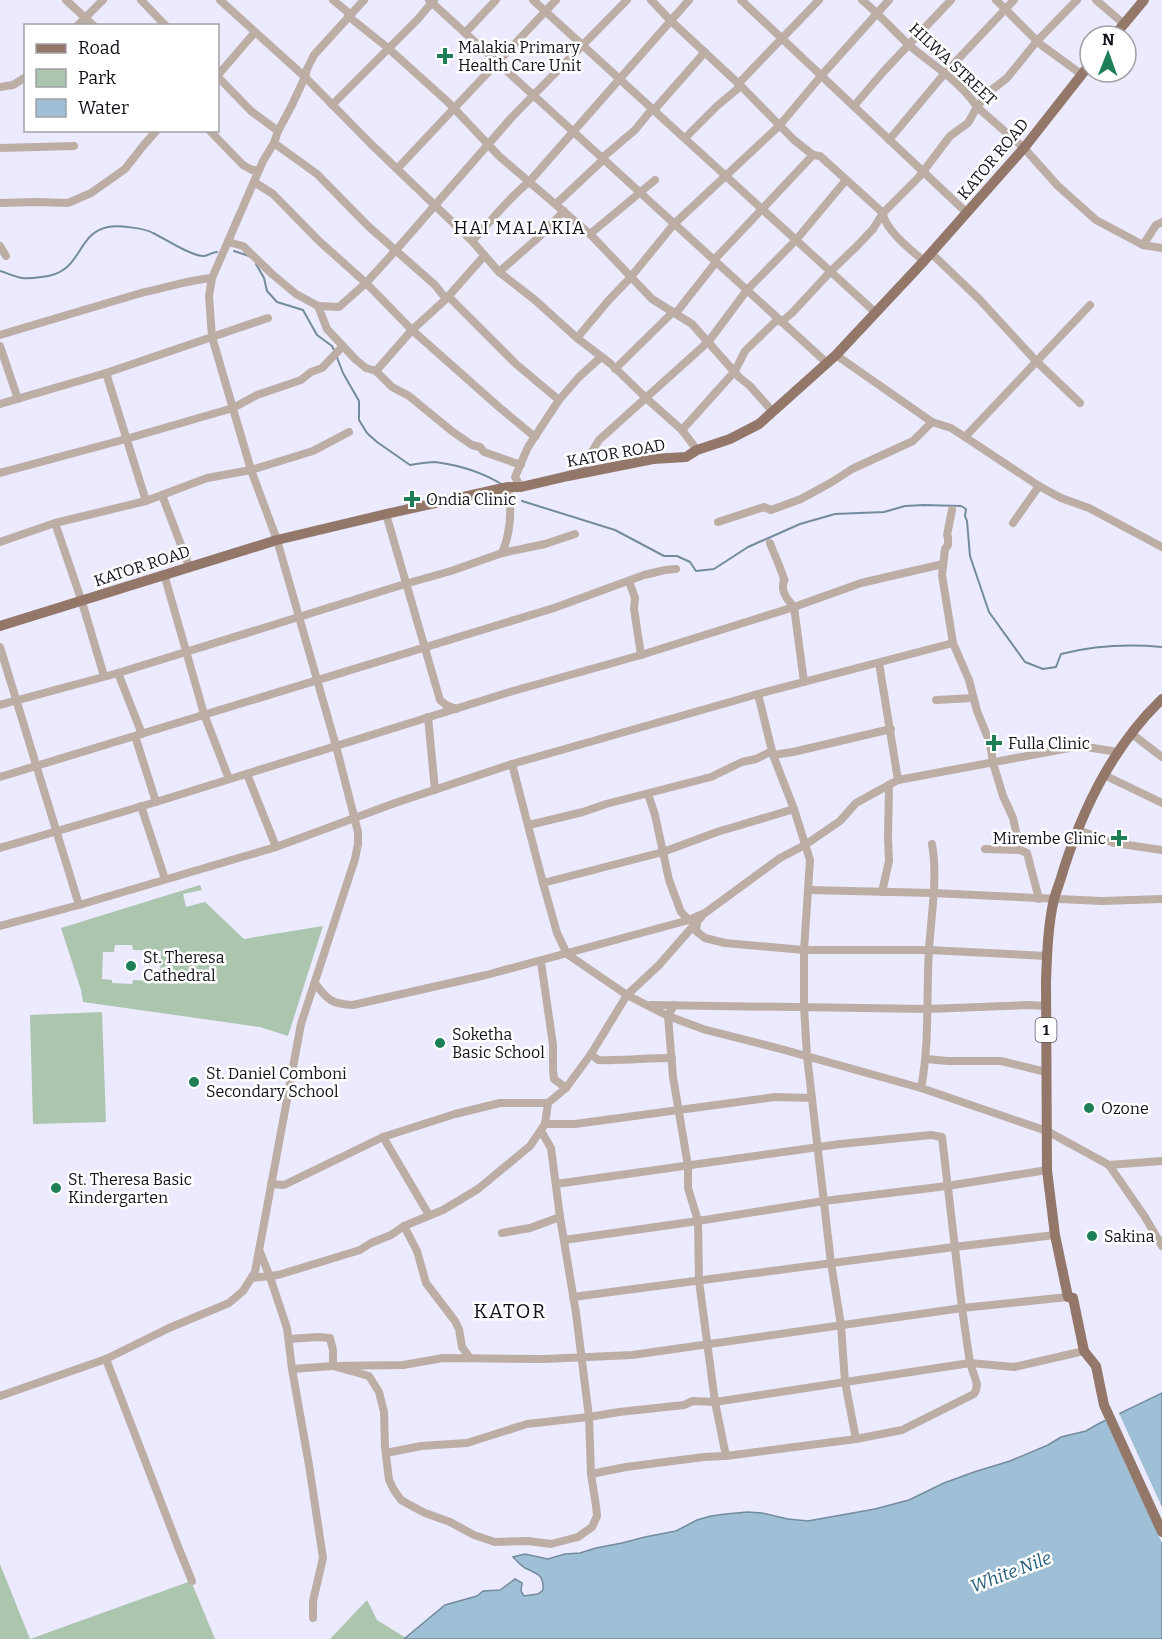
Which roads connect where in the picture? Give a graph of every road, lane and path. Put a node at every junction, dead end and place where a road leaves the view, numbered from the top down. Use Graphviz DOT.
graph roads {
  1 [pos="66,0"];
  2 [pos="103,0"];
  3 [pos="141,0"];
  4 [pos="220,0"];
  5 [pos="333,0"];
  6 [pos="364,0"];
  7 [pos="496,0"];
  8 [pos="533,0"];
  9 [pos="556,0"];
  10 [pos="627,0"];
  11 [pos="651,0"];
  12 [pos="689,0"];
  13 [pos="819,0"];
  14 [pos="862,0"];
  15 [pos="889,0"];
  16 [pos="951,0"];
  17 [pos="996,0"];
  18 [pos="1014,0"];
  19 [pos="1077,0"];
  20 [pos="1096,0"];
  21 [pos="1144,0"];
  22 [pos="432,1"];
  23 [pos="744,1"];
  24 [pos="1005,9"];
  25 [pos="546,12"];
  26 [pos="877,12"];
  27 [pos="349,15"];
  28 [pos="86,18"];
  29 [pos="670,20"];
  30 [pos="79,24"];
  31 [pos="92,24"];
  32 [pos="164,24"];
  33 [pos="1124,24"];
  34 [pos="255,32"];
  35 [pos="465,33"];
  36 [pos="781,39"];
  37 [pos="1037,40"];
  38 [pos="909,44"];
  39 [pos="583,46"];
  40 [pos="388,48"];
  41 [pos="705,52"];
  42 [pos="497,62"];
  43 [pos="1078,72"];
  44 [pos="945,73"];
  45 [pos="219,75"];
  46 [pos="821,76"];
  47 [pos="219,77"];
  48 [pos="305,77"];
  49 [pos="24,78"];
  50 [pos="1078,78"];
  51 [pos="620,79"];
  52 [pos="739,85"];
  53 [pos="0,87"];
  54 [pos="534,95"];
  55 [pos="332,105"];
  56 [pos="854,106"];
  57 [pos="977,107"];
  58 [pos="454,109"];
  59 [pos="653,109"];
  60 [pos="779,126"];
  61 [pos="278,131"];
  62 [pos="155,132"];
  63 [pos="211,132"];
  64 [pos="574,132"];
  65 [pos="685,138"];
  66 [pos="890,140"];
  67 [pos="274,143"];
  68 [pos="74,146"];
  69 [pos="488,146"];
  70 [pos="0,148"];
  71 [pos="1024,148"];
  72 [pos="813,155"];
  73 [pos="603,159"];
  74 [pos="397,169"];
  75 [pos="259,170"];
  76 [pos="923,171"];
  77 [pos="726,176"];
  78 [pos="655,180"];
  79 [pos="846,180"];
  80 [pos="254,182"];
  81 [pos="529,182"];
  82 [pos="640,193"];
  83 [pos="0,203"];
  84 [pos="556,204"];
  85 [pos="435,205"];
  86 [pos="762,209"];
  87 [pos="564,212"];
  88 [pos="883,213"];
  89 [pos="967,213"];
  90 [pos="1162,222"];
  91 [pos="674,224"];
  92 [pos="590,234"];
  93 [pos="796,240"];
  94 [pos="472,241"];
  95 [pos="228,242"];
  96 [pos="1143,245"];
  97 [pos="0,246"];
  98 [pos="1162,248"];
  99 [pos="396,250"];
  100 [pos="484,255"];
  101 [pos="6,256"];
  102 [pos="927,257"];
  103 [pos="715,261"];
  104 [pos="831,271"];
  105 [pos="499,272"];
  106 [pos="212,278"];
  107 [pos="630,278"];
  108 [pos="366,283"];
  109 [pos="747,290"];
  110 [pos="448,298"];
  111 [pos="1090,305"];
  112 [pos="318,306"];
  113 [pos="675,312"];
  114 [pos="876,313"];
  115 [pos="268,318"];
  116 [pos="780,320"];
  117 [pos="412,330"];
  118 [pos="0,336"];
  119 [pos="212,337"];
  120 [pos="578,338"];
  121 [pos="709,341"];
  122 [pos="0,346"];
  123 [pos="343,346"];
  124 [pos="836,355"];
  125 [pos="601,357"];
  126 [pos="1036,362"];
  127 [pos="827,363"];
  128 [pos="615,369"];
  129 [pos="376,370"];
  130 [pos="735,371"];
  131 [pos="106,373"];
  132 [pos="646,398"];
  133 [pos="18,399"];
  134 [pos="559,400"];
  135 [pos="1080,403"];
  136 [pos="0,404"];
  137 [pos="233,408"];
  138 [pos="773,412"];
  139 [pos="932,422"];
  140 [pos="682,430"];
  141 [pos="349,432"];
  142 [pos="965,436"];
  143 [pos="535,437"];
  144 [pos="126,439"];
  145 [pos="697,450"];
  146 [pos="521,465"];
  147 [pos="251,470"];
  148 [pos="0,473"];
  149 [pos="579,473"];
  150 [pos="1039,486"];
  151 [pos="508,487"];
  152 [pos="521,487"];
  153 [pos="162,495"];
  154 [pos="146,501"];
  155 [pos="952,510"];
  156 [pos="386,513"];
  157 [pos="718,522"];
  158 [pos="55,523"];
  159 [pos="1012,523"];
  160 [pos="575,534"];
  161 [pos="277,540"];
  162 [pos="0,542"];
  163 [pos="770,543"];
  164 [pos="1162,547"];
  165 [pos="502,553"];
  166 [pos="943,564"];
  167 [pos="189,566"];
  168 [pos="676,569"];
  169 [pos="164,574"];
  170 [pos="629,581"];
  171 [pos="405,584"];
  172 [pos="82,602"];
  173 [pos="795,607"];
  174 [pos="299,617"];
  175 [pos="0,626"];
  176 [pos="953,643"];
  177 [pos="0,647"];
  178 [pos="426,648"];
  179 [pos="186,651"];
  180 [pos="642,655"];
  181 [pos="879,663"];
  182 [pos="118,673"];
  183 [pos="104,676"];
  184 [pos="317,680"];
  185 [pos="804,682"];
  186 [pos="758,694"];
  187 [pos="974,698"];
  188 [pos="1162,699"];
  189 [pos="16,700"];
  190 [pos="440,700"];
  191 [pos="936,700"];
  192 [pos="0,705"];
  193 [pos="456,709"];
  194 [pos="204,714"];
  195 [pos="431,716"];
  196 [pos="891,729"];
  197 [pos="1132,734"];
  198 [pos="138,735"];
  199 [pos="336,746"];
  200 [pos="1118,752"];
  201 [pos="773,753"];
  202 [pos="1162,757"];
  203 [pos="993,763"];
  204 [pos="512,764"];
  205 [pos="35,766"];
  206 [pos="247,774"];
  207 [pos="1104,775"];
  208 [pos="0,777"];
  209 [pos="229,779"];
  210 [pos="898,780"];
  211 [pos="889,785"];
  212 [pos="435,790"];
  213 [pos="648,794"];
  214 [pos="156,802"];
  215 [pos="1162,803"];
  216 [pos="141,806"];
  217 [pos="794,809"];
  218 [pos="355,818"];
  219 [pos="529,825"];
  220 [pos="57,830"];
  221 [pos="1078,830"];
  222 [pos="932,844"];
  223 [pos="805,845"];
  224 [pos="276,847"];
  225 [pos="0,848"];
  226 [pos="985,849"];
  227 [pos="1020,850"];
  228 [pos="1162,850"];
  229 [pos="663,852"];
  230 [pos="165,879"];
  231 [pos="543,884"];
  232 [pos="808,891"];
  233 [pos="882,892"];
  234 [pos="933,893"];
  235 [pos="1039,899"];
  236 [pos="1162,899"];
  237 [pos="1054,900"];
  238 [pos="79,905"];
  239 [pos="693,921"];
  240 [pos="0,926"];
  241 [pos="804,950"];
  242 [pos="929,950"];
  243 [pos="567,954"];
  244 [pos="1047,956"];
  245 [pos="541,962"];
  246 [pos="315,983"];
  247 [pos="627,995"];
  248 [pos="648,1005"];
  249 [pos="674,1005"];
  250 [pos="1046,1006"];
  251 [pos="804,1007"];
  252 [pos="927,1009"];
  253 [pos="668,1016"];
  254 [pos="591,1054"];
  255 [pos="807,1056"];
  256 [pos="672,1058"];
  257 [pos="927,1059"];
  258 [pos="1046,1072"];
  259 [pos="566,1088"];
  260 [pos="921,1088"];
  261 [pos="812,1098"];
  262 [pos="548,1103"];
  263 [pos="678,1109"];
  264 [pos="543,1127"];
  265 [pos="1047,1131"];
  266 [pos="383,1137"];
  267 [pos="818,1148"];
  268 [pos="1162,1161"];
  269 [pos="1109,1165"];
  270 [pos="688,1166"];
  271 [pos="1047,1170"];
  272 [pos="271,1184"];
  273 [pos="556,1184"];
  274 [pos="947,1186"];
  275 [pos="824,1201"];
  276 [pos="429,1215"];
  277 [pos="560,1217"];
  278 [pos="698,1221"];
  279 [pos="404,1226"];
  280 [pos="502,1233"];
  281 [pos="1054,1235"];
  282 [pos="564,1240"];
  283 [pos="1162,1246"];
  284 [pos="954,1247"];
  285 [pos="260,1252"];
  286 [pos="831,1263"];
  287 [pos="270,1277"];
  288 [pos="252,1278"];
  289 [pos="699,1281"];
  290 [pos="573,1297"];
  291 [pos="1068,1297"];
  292 [pos="962,1308"];
  293 [pos="841,1325"];
  294 [pos="289,1340"];
  295 [pos="708,1345"];
  296 [pos="1084,1351"];
  297 [pos="580,1357"];
  298 [pos="470,1358"];
  299 [pos="106,1359"];
  300 [pos="970,1363"];
  301 [pos="333,1366"];
  302 [pos="292,1369"];
  303 [pos="845,1382"];
  304 [pos="0,1396"];
  305 [pos="716,1402"];
  306 [pos="1106,1404"];
  307 [pos="589,1418"];
  308 [pos="856,1439"];
  309 [pos="386,1453"];
  310 [pos="726,1456"];
  311 [pos="591,1474"];
  312 [pos="1162,1516"];
  313 [pos="1162,1532"];
  314 [pos="192,1581"];
  315 [pos="314,1618"];
  1 -- 28 [label="street"];
  2 -- 28 [label="street"];
  3 -- 32 [label="street"];
  4 -- 34 [label="street"];
  5 -- 27 [label="street"];
  6 -- 27 [label="street"];
  7 -- 35 [label="street"];
  8 -- 25 [label="street"];
  9 -- 25 [label="street"];
  10 -- 39 [label="street"];
  11 -- 29 [label="street"];
  12 -- 29 [label="street"];
  13 -- 36 [label="street"];
  14 -- 26 [label="street, HILWA STREET"];
  15 -- 26 [label="street"];
  16 -- 38 [label="street"];
  17 -- 24 [label="street"];
  18 -- 24 [label="street"];
  19 -- 37 [label="street"];
  20 -- 33 [label="street"];
  21 -- 33 [label="main road"];
  22 -- 35 [label="street"];
  22 -- 40 [label="street"];
  23 -- 36 [label="street"];
  24 -- 37 [label="street"];
  24 -- 44 [label="street"];
  25 -- 39 [label="street"];
  25 -- 42 [label="street"];
  26 -- 38 [label="street, HILWA STREET"];
  26 -- 46 [label="street"];
  27 -- 40 [label="street"];
  27 -- 48 [label="street"];
  28 -- 30 [label="street"];
  28 -- 31 [label="street"];
  29 -- 41 [label="street"];
  29 -- 51 [label="street"];
  34 -- 45 [label="street"];
  34 -- 48 [label="street"];
  35 -- 42 [label="street"];
  36 -- 46 [label="street"];
  36 -- 52 [label="street"];
  37 -- 43 [label="street"];
  37 -- 57 [label="street"];
  38 -- 44 [label="street, HILWA STREET"];
  38 -- 56 [label="street"];
  39 -- 51 [label="street"];
  39 -- 54 [label="street"];
  40 -- 55 [label="street"];
  40 -- 58 [label="street"];
  41 -- 52 [label="street"];
  41 -- 59 [label="street"];
  42 -- 54 [label="street"];
  42 -- 58 [label="street"];
  44 -- 57 [label="street, HILWA STREET"];
  44 -- 66 [label="street"];
  46 -- 56 [label="street"];
  46 -- 60 [label="street"];
  47 -- 61 [label="street"];
  48 -- 55 [label="street"];
  48 -- 61 [label="street"];
  49 -- 53 [label="street"];
  50 -- 71 [label="main road, KATOR ROAD"];
  51 -- 59 [label="street"];
  51 -- 64 [label="street"];
  52 -- 60 [label="street"];
  52 -- 65 [label="street"];
  54 -- 64 [label="street"];
  54 -- 69 [label="street"];
  55 -- 74 [label="street"];
  56 -- 66 [label="street"];
  57 -- 71 [label="street, HILWA STREET"];
  57 -- 76 [label="street"];
  58 -- 69 [label="street"];
  58 -- 74 [label="street"];
  59 -- 65 [label="street"];
  59 -- 73 [label="street"];
  60 -- 72 [label="street"];
  60 -- 77 [label="street"];
  61 -- 67 [label="street"];
  62 -- 83 [label="street"];
  63 -- 75 [label="street"];
  64 -- 73 [label="street"];
  64 -- 81 [label="street"];
  65 -- 77 [label="street"];
  66 -- 76 [label="street"];
  67 -- 75 [label="street"];
  67 -- 99 [label="street"];
  68 -- 70 [label="street"];
  69 -- 81 [label="street"];
  69 -- 85 [label="street"];
  71 -- 89 [label="main road, KATOR ROAD"];
  71 -- 96 [label="street, HILWA STREET"];
  72 -- 79 [label="street"];
  72 -- 86 [label="street"];
  73 -- 82 [label="street"];
  73 -- 84 [label="street"];
  74 -- 85 [label="street"];
  75 -- 80 [label="street"];
  76 -- 88 [label="street"];
  76 -- 89 [label="street"];
  77 -- 86 [label="street"];
  77 -- 91 [label="street"];
  78 -- 82 [label="street"];
  79 -- 88 [label="street"];
  79 -- 93 [label="street"];
  80 -- 95 [label="street"];
  80 -- 108 [label="street"];
  81 -- 84 [label="street"];
  81 -- 94 [label="street"];
  82 -- 91 [label="street"];
  82 -- 92 [label="street"];
  84 -- 87 [label="street"];
  85 -- 94 [label="street"];
  85 -- 99 [label="street"];
  86 -- 93 [label="street"];
  86 -- 103 [label="street"];
  87 -- 92 [label="street"];
  87 -- 105 [label="street"];
  88 -- 102 [label="street"];
  88 -- 104 [label="street"];
  89 -- 102 [label="main road, KATOR ROAD"];
  90 -- 96 [label="street"];
  91 -- 103 [label="street"];
  91 -- 107 [label="street"];
  92 -- 107 [label="street"];
  93 -- 104 [label="street"];
  93 -- 109 [label="street"];
  94 -- 100 [label="street"];
  95 -- 106 [label="street"];
  95 -- 112 [label="street"];
  96 -- 98 [label="street, HILWA STREET"];
  97 -- 101 [label="street"];
  99 -- 108 [label="street"];
  99 -- 110 [label="street"];
  100 -- 105 [label="street"];
  100 -- 110 [label="street"];
  102 -- 114 [label="main road, KATOR ROAD"];
  102 -- 126 [label="street"];
  103 -- 109 [label="street"];
  103 -- 113 [label="street"];
  104 -- 114 [label="street"];
  104 -- 116 [label="street"];
  105 -- 120 [label="street"];
  106 -- 118 [label="street"];
  106 -- 119 [label="street"];
  107 -- 113 [label="street"];
  107 -- 120 [label="street"];
  108 -- 112 [label="street"];
  108 -- 117 [label="street"];
  109 -- 116 [label="street"];
  109 -- 121 [label="street"];
  110 -- 117 [label="street"];
  110 -- 134 [label="street"];
  111 -- 126 [label="street"];
  112 -- 123 [label="street"];
  113 -- 121 [label="street"];
  113 -- 128 [label="street"];
  114 -- 124 [label="main road, KATOR ROAD"];
  115 -- 119 [label="street"];
  116 -- 127 [label="street"];
  116 -- 130 [label="street"];
  117 -- 129 [label="street"];
  117 -- 143 [label="street"];
  119 -- 131 [label="street"];
  119 -- 137 [label="street"];
  120 -- 125 [label="street"];
  121 -- 130 [label="street"];
  121 -- 132 [label="street"];
  122 -- 133 [label="street"];
  123 -- 129 [label="street"];
  123 -- 137 [label="street"];
  124 -- 127 [label="main road, KATOR ROAD"];
  124 -- 139 [label="street"];
  125 -- 128 [label="street"];
  125 -- 134 [label="street"];
  126 -- 135 [label="street"];
  126 -- 142 [label="street"];
  127 -- 138 [label="main road, KATOR ROAD"];
  128 -- 132 [label="street"];
  129 -- 146 [label="street"];
  130 -- 138 [label="street"];
  130 -- 140 [label="street"];
  131 -- 133 [label="street"];
  131 -- 144 [label="street"];
  132 -- 140 [label="street"];
  132 -- 149 [label="street"];
  133 -- 136 [label="street"];
  134 -- 143 [label="street"];
  137 -- 144 [label="street"];
  137 -- 147 [label="street"];
  138 -- 145 [label="main road, KATOR ROAD"];
  139 -- 142 [label="street"];
  139 -- 157 [label="street"];
  140 -- 145 [label="street"];
  141 -- 147 [label="street"];
  142 -- 150 [label="street"];
  143 -- 146 [label="street"];
  144 -- 148 [label="street"];
  144 -- 154 [label="street"];
  145 -- 149 [label="main road, KATOR ROAD"];
  146 -- 152 [label="street"];
  147 -- 153 [label="street"];
  147 -- 161 [label="street"];
  149 -- 152 [label="main road, KATOR ROAD"];
  150 -- 159 [label="street"];
  150 -- 164 [label="street"];
  151 -- 152 [label="main road, KATOR ROAD"];
  151 -- 156 [label="main road, KATOR ROAD"];
  151 -- 165 [label="street"];
  153 -- 154 [label="street"];
  153 -- 167 [label="street"];
  154 -- 158 [label="street"];
  155 -- 166 [label="street"];
  156 -- 161 [label="main road, KATOR ROAD"];
  156 -- 171 [label="street"];
  158 -- 162 [label="street"];
  158 -- 172 [label="street"];
  160 -- 165 [label="street"];
  161 -- 167 [label="main road, KATOR ROAD"];
  161 -- 174 [label="street"];
  163 -- 173 [label="street"];
  165 -- 171 [label="street"];
  166 -- 173 [label="street"];
  166 -- 176 [label="street"];
  167 -- 169 [label="main road, KATOR ROAD"];
  168 -- 170 [label="street"];
  169 -- 172 [label="main road, KATOR ROAD"];
  169 -- 179 [label="street"];
  170 -- 178 [label="street"];
  170 -- 180 [label="street"];
  171 -- 174 [label="street"];
  171 -- 178 [label="street"];
  172 -- 175 [label="main road, KATOR ROAD"];
  172 -- 183 [label="street"];
  173 -- 180 [label="street"];
  173 -- 185 [label="street"];
  174 -- 179 [label="street"];
  174 -- 184 [label="street"];
  176 -- 181 [label="street"];
  176 -- 187 [label="street"];
  177 -- 189 [label="street"];
  178 -- 184 [label="street"];
  178 -- 190 [label="street"];
  179 -- 182 [label="street"];
  179 -- 194 [label="street"];
  180 -- 193 [label="street"];
  181 -- 185 [label="street"];
  181 -- 196 [label="street"];
  182 -- 183 [label="street"];
  182 -- 198 [label="street"];
  183 -- 189 [label="street"];
  184 -- 194 [label="street"];
  184 -- 199 [label="street"];
  185 -- 186 [label="street"];
  186 -- 201 [label="street"];
  186 -- 204 [label="street"];
  187 -- 191 [label="street"];
  187 -- 203 [label="street"];
  188 -- 197 [label="main road, 1"];
  189 -- 192 [label="street"];
  189 -- 205 [label="street"];
  190 -- 193 [label="street"];
  190 -- 195 [label="street"];
  193 -- 195 [label="street"];
  194 -- 198 [label="street"];
  194 -- 209 [label="street"];
  195 -- 199 [label="street"];
  195 -- 212 [label="street"];
  196 -- 201 [label="street"];
  196 -- 210 [label="street"];
  197 -- 200 [label="main road, 1"];
  197 -- 202 [label="street"];
  198 -- 205 [label="street"];
  198 -- 214 [label="street"];
  199 -- 206 [label="street"];
  199 -- 218 [label="street"];
  200 -- 203 [label="street"];
  200 -- 207 [label="main road, 1"];
  201 -- 213 [label="street"];
  201 -- 217 [label="street"];
  203 -- 210 [label="street"];
  203 -- 227 [label="street"];
  204 -- 212 [label="street"];
  204 -- 219 [label="street"];
  205 -- 208 [label="street"];
  205 -- 220 [label="street"];
  206 -- 209 [label="street"];
  206 -- 224 [label="street"];
  207 -- 215 [label="street"];
  207 -- 221 [label="main road, 1"];
  209 -- 214 [label="street"];
  210 -- 211 [label="street"];
  211 -- 223 [label="street"];
  211 -- 233 [label="street"];
  212 -- 218 [label="street"];
  213 -- 219 [label="street"];
  213 -- 229 [label="street"];
  214 -- 216 [label="street"];
  216 -- 220 [label="street"];
  216 -- 230 [label="street"];
  217 -- 223 [label="street"];
  217 -- 229 [label="street"];
  218 -- 224 [label="street"];
  218 -- 246 [label="street"];
  219 -- 231 [label="street"];
  220 -- 225 [label="street"];
  220 -- 238 [label="street"];
  221 -- 228 [label="street"];
  221 -- 237 [label="main road, 1"];
  222 -- 234 [label="street"];
  223 -- 232 [label="street"];
  223 -- 239 [label="street"];
  224 -- 230 [label="street"];
  226 -- 227 [label="street"];
  227 -- 235 [label="street"];
  229 -- 231 [label="street"];
  229 -- 239 [label="street"];
  230 -- 238 [label="street"];
  231 -- 243 [label="street"];
  232 -- 233 [label="street"];
  232 -- 241 [label="street"];
  233 -- 234 [label="street"];
  234 -- 235 [label="street"];
  234 -- 242 [label="street"];
  235 -- 237 [label="street"];
  236 -- 237 [label="street"];
  237 -- 244 [label="main road, 1"];
  238 -- 240 [label="street"];
  239 -- 241 [label="street"];
  239 -- 243 [label="street"];
  239 -- 247 [label="street"];
  241 -- 242 [label="street"];
  241 -- 251 [label="street"];
  242 -- 244 [label="street"];
  242 -- 252 [label="street"];
  243 -- 245 [label="street"];
  243 -- 247 [label="street"];
  244 -- 250 [label="main road, 1"];
  245 -- 246 [label="street"];
  245 -- 259 [label="street"];
  246 -- 272 [label="street"];
  247 -- 248 [label="street"];
  247 -- 254 [label="street"];
  248 -- 249 [label="street"];
  248 -- 253 [label="street"];
  249 -- 251 [label="street"];
  249 -- 253 [label="street"];
  250 -- 252 [label="street"];
  250 -- 258 [label="main road, 1"];
  251 -- 252 [label="street"];
  251 -- 255 [label="street"];
  252 -- 257 [label="street"];
  253 -- 255 [label="street"];
  253 -- 256 [label="street"];
  254 -- 256 [label="street"];
  254 -- 259 [label="street"];
  255 -- 260 [label="street"];
  255 -- 261 [label="street"];
  256 -- 263 [label="street"];
  257 -- 258 [label="street"];
  257 -- 260 [label="street"];
  258 -- 265 [label="main road, 1"];
  259 -- 262 [label="street"];
  260 -- 265 [label="street"];
  261 -- 263 [label="street"];
  261 -- 267 [label="street"];
  262 -- 264 [label="street"];
  262 -- 266 [label="street"];
  263 -- 264 [label="street"];
  263 -- 270 [label="street"];
  264 -- 273 [label="street"];
  264 -- 276 [label="street"];
  265 -- 269 [label="street"];
  265 -- 271 [label="main road, 1"];
  266 -- 272 [label="street"];
  266 -- 276 [label="street"];
  267 -- 270 [label="street"];
  267 -- 274 [label="street"];
  267 -- 275 [label="street"];
  268 -- 269 [label="street"];
  269 -- 283 [label="street"];
  270 -- 273 [label="street"];
  270 -- 278 [label="street"];
  271 -- 274 [label="street"];
  271 -- 281 [label="main road, 1"];
  272 -- 285 [label="street"];
  273 -- 277 [label="street"];
  274 -- 275 [label="street"];
  274 -- 284 [label="street"];
  275 -- 278 [label="street"];
  275 -- 286 [label="street"];
  276 -- 279 [label="street"];
  277 -- 280 [label="street"];
  277 -- 282 [label="street"];
  278 -- 282 [label="street"];
  278 -- 289 [label="street"];
  279 -- 287 [label="street"];
  279 -- 298 [label="street"];
  281 -- 284 [label="street"];
  281 -- 291 [label="main road, 1"];
  282 -- 290 [label="street"];
  284 -- 286 [label="street"];
  284 -- 292 [label="street"];
  285 -- 287 [label="street"];
  285 -- 288 [label="street"];
  286 -- 289 [label="street"];
  286 -- 293 [label="street"];
  287 -- 288 [label="street"];
  287 -- 294 [label="street"];
  288 -- 299 [label="street"];
  289 -- 290 [label="street"];
  289 -- 295 [label="street"];
  290 -- 297 [label="street"];
  291 -- 292 [label="street"];
  291 -- 296 [label="main road, 1"];
  292 -- 293 [label="street"];
  292 -- 300 [label="street"];
  293 -- 295 [label="street"];
  293 -- 303 [label="street"];
  294 -- 301 [label="street"];
  294 -- 302 [label="street"];
  295 -- 297 [label="street"];
  295 -- 305 [label="street"];
  296 -- 300 [label="street"];
  296 -- 306 [label="main road, 1"];
  297 -- 298 [label="street"];
  297 -- 307 [label="street"];
  298 -- 301 [label="street"];
  299 -- 304 [label="street"];
  299 -- 314 [label="street"];
  300 -- 303 [label="street"];
  300 -- 308 [label="street"];
  301 -- 302 [label="street"];
  301 -- 309 [label="street"];
  302 -- 315 [label="street"];
  303 -- 305 [label="street"];
  303 -- 308 [label="street"];
  305 -- 307 [label="street"];
  305 -- 310 [label="street"];
  306 -- 312 [label="main road, 1"];
  306 -- 313 [label="main road, 1"];
  307 -- 309 [label="street"];
  307 -- 311 [label="street"];
  308 -- 310 [label="street"];
  309 -- 311 [label="street"];
  310 -- 311 [label="street"];
}
